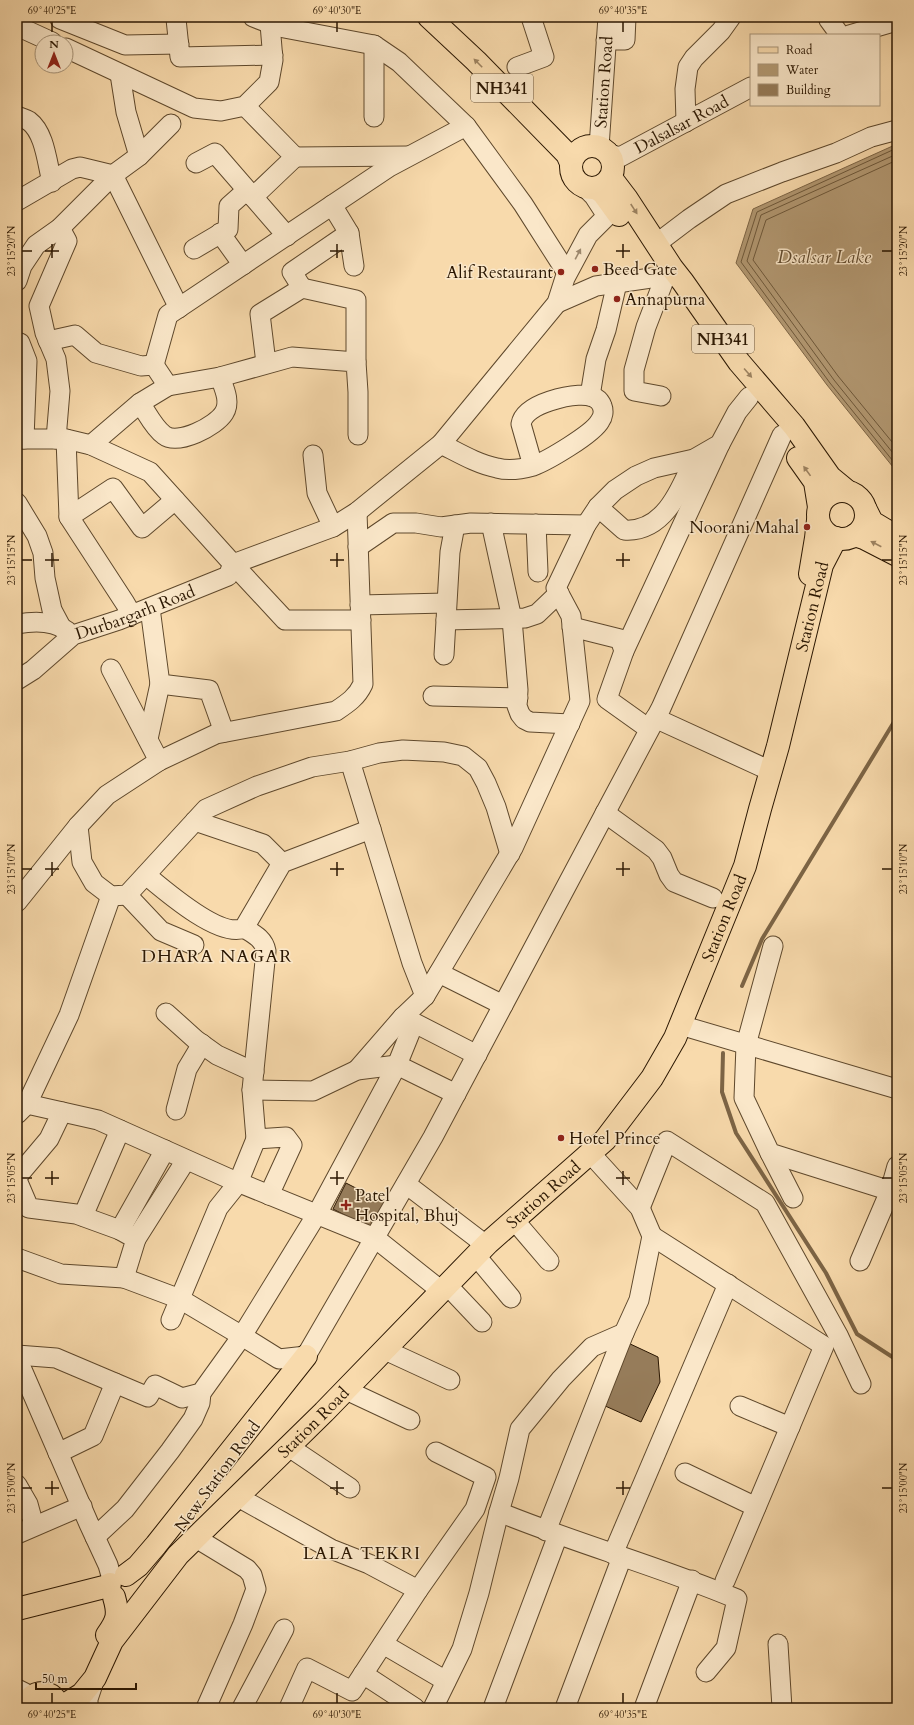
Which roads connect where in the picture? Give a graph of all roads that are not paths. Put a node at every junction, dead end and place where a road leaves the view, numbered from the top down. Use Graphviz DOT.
graph roads {
  1 [pos="253,17"];
  2 [pos="429,17"];
  3 [pos="451,17"];
  4 [pos="531,17"];
  5 [pos="595,17"];
  6 [pos="608,17"];
  7 [pos="626,17"];
  8 [pos="731,17"];
  9 [pos="829,18"];
  10 [pos="60,19"];
  11 [pos="176,19"];
  12 [pos="270,24"];
  13 [pos="17,26"];
  14 [pos="892,29"];
  15 [pos="34,34"];
  16 [pos="839,34"];
  17 [pos="856,34"];
  18 [pos="606,40"];
  19 [pos="179,44"];
  20 [pos="374,45"];
  21 [pos="74,52"];
  22 [pos="273,55"];
  23 [pos="517,67"];
  24 [pos="120,74"];
  25 [pos="750,88"];
  26 [pos="750,102"];
  27 [pos="245,106"];
  28 [pos="17,116"];
  29 [pos="374,117"];
  30 [pos="686,122"];
  31 [pos="171,124"];
  32 [pos="466,126"];
  33 [pos="897,130"];
  34 [pos="138,156"];
  35 [pos="409,156"];
  36 [pos="295,157"];
  37 [pos="196,163"];
  38 [pos="595,165"];
  39 [pos="113,176"];
  40 [pos="52,182"];
  41 [pos="250,193"];
  42 [pos="17,201"];
  43 [pos="332,205"];
  44 [pos="60,228"];
  45 [pos="220,233"];
  46 [pos="349,233"];
  47 [pos="287,236"];
  48 [pos="656,244"];
  49 [pos="194,249"];
  50 [pos="243,265"];
  51 [pos="354,266"];
  52 [pos="568,273"];
  53 [pos="657,279"];
  54 [pos="17,281"];
  55 [pos="617,283"];
  56 [pos="302,288"];
  57 [pos="557,302"];
  58 [pos="179,308"];
  59 [pos="17,342"];
  60 [pos="50,344"];
  61 [pos="28,361"];
  62 [pos="356,362"];
  63 [pos="266,364"];
  64 [pos="154,365"];
  65 [pos="220,377"];
  66 [pos="168,386"];
  67 [pos="590,396"];
  68 [pos="661,396"];
  69 [pos="749,397"];
  70 [pos="140,403"];
  71 [pos="358,435"];
  72 [pos="782,435"];
  73 [pos="21,439"];
  74 [pos="61,439"];
  75 [pos="441,444"];
  76 [pos="720,444"];
  77 [pos="91,445"];
  78 [pos="313,455"];
  79 [pos="694,459"];
  80 [pos="533,466"];
  81 [pos="847,491"];
  82 [pos="175,500"];
  83 [pos="17,503"];
  84 [pos="598,507"];
  85 [pos="866,510"];
  86 [pos="357,512"];
  87 [pos="818,514"];
  88 [pos="69,517"];
  89 [pos="491,523"];
  90 [pos="536,524"];
  91 [pos="455,525"];
  92 [pos="586,525"];
  93 [pos="333,527"];
  94 [pos="845,536"];
  95 [pos="897,537"];
  96 [pos="358,547"];
  97 [pos="897,555"];
  98 [pos="233,564"];
  99 [pos="538,572"];
  100 [pos="559,593"];
  101 [pos="150,608"];
  102 [pos="446,611"];
  103 [pos="361,612"];
  104 [pos="132,615"];
  105 [pos="512,619"];
  106 [pos="17,624"];
  107 [pos="572,626"];
  108 [pos="67,630"];
  109 [pos="624,652"];
  110 [pos="444,655"];
  111 [pos="111,669"];
  112 [pos="17,680"];
  113 [pos="160,684"];
  114 [pos="433,696"];
  115 [pos="518,698"];
  116 [pos="607,699"];
  117 [pos="580,701"];
  118 [pos="652,723"];
  119 [pos="570,724"];
  120 [pos="224,732"];
  121 [pos="148,739"];
  122 [pos="159,761"];
  123 [pos="350,761"];
  124 [pos="762,767"];
  125 [pos="605,813"];
  126 [pos="196,821"];
  127 [pos="78,826"];
  128 [pos="371,829"];
  129 [pos="510,854"];
  130 [pos="282,863"];
  131 [pos="146,875"];
  132 [pos="119,895"];
  133 [pos="19,897"];
  134 [pos="713,898"];
  135 [pos="244,928"];
  136 [pos="194,944"];
  137 [pos="773,946"];
  138 [pos="439,973"];
  139 [pos="425,996"];
  140 [pos="503,1005"];
  141 [pos="166,1013"];
  142 [pos="409,1020"];
  143 [pos="680,1025"];
  144 [pos="202,1044"];
  145 [pos="746,1045"];
  146 [pos="477,1055"];
  147 [pos="397,1065"];
  148 [pos="357,1070"];
  149 [pos="253,1081"];
  150 [pos="897,1089"];
  151 [pos="456,1094"];
  152 [pos="22,1109"];
  153 [pos="176,1110"];
  154 [pos="62,1112"];
  155 [pos="120,1130"];
  156 [pos="256,1140"];
  157 [pos="166,1150"];
  158 [pos="770,1153"];
  159 [pos="590,1154"];
  160 [pos="186,1160"];
  161 [pos="897,1166"];
  162 [pos="17,1178"];
  163 [pos="238,1183"];
  164 [pos="406,1184"];
  165 [pos="893,1192"];
  166 [pos="269,1195"];
  167 [pos="793,1198"];
  168 [pos="640,1208"];
  169 [pos="317,1214"];
  170 [pos="83,1216"];
  171 [pos="514,1220"];
  172 [pos="128,1234"];
  173 [pos="652,1236"];
  174 [pos="375,1238"];
  175 [pos="477,1247"];
  176 [pos="17,1258"];
  177 [pos="549,1261"];
  178 [pos="860,1261"];
  179 [pos="124,1278"];
  180 [pos="728,1284"];
  181 [pos="440,1285"];
  182 [pos="511,1298"];
  183 [pos="180,1299"];
  184 [pos="171,1320"];
  185 [pos="482,1322"];
  186 [pos="624,1333"];
  187 [pos="242,1336"];
  188 [pos="385,1350"];
  189 [pos="17,1355"];
  190 [pos="17,1358"];
  191 [pos="302,1362"];
  192 [pos="450,1380"];
  193 [pos="115,1383"];
  194 [pos="862,1384"];
  195 [pos="346,1390"];
  196 [pos="201,1393"];
  197 [pos="740,1406"];
  198 [pos="410,1420"];
  199 [pos="790,1427"];
  200 [pos="289,1447"];
  201 [pos="436,1452"];
  202 [pos="58,1453"];
  203 [pos="685,1473"];
  204 [pos="17,1485"];
  205 [pos="350,1488"];
  206 [pos="238,1497"];
  207 [pos="82,1506"];
  208 [pos="756,1507"];
  209 [pos="499,1512"];
  210 [pos="34,1526"];
  211 [pos="552,1533"];
  212 [pos="17,1534"];
  213 [pos="95,1537"];
  214 [pos="196,1538"];
  215 [pos="617,1555"];
  216 [pos="692,1580"];
  217 [pos="725,1581"];
  218 [pos="121,1582"];
  219 [pos="418,1590"];
  220 [pos="17,1609"];
  221 [pos="129,1620"];
  222 [pos="284,1629"];
  223 [pos="383,1644"];
  224 [pos="778,1644"];
  225 [pos="706,1672"];
  226 [pos="364,1674"];
  227 [pos="94,1678"];
  228 [pos="446,1681"];
  229 [pos="23,1701"];
  230 [pos="57,1704"];
  231 [pos="88,1708"];
  232 [pos="206,1708"];
  233 [pos="242,1708"];
  234 [pos="288,1708"];
  235 [pos="416,1708"];
  236 [pos="433,1708"];
  237 [pos="493,1708"];
  238 [pos="565,1708"];
  239 [pos="644,1708"];
  240 [pos="782,1708"];
  1 -- 12 [label="street"];
  38 -- 2 [label="main road, NH341, one-way"];
  3 -- 38 [label="main road, NH341"];
  4 -- 23 [label="street"];
  5 -- 38 [label="street, Station Road"];
  6 -- 18 [label="street, Station Road"];
  7 -- 18 [label="street"];
  8 -- 30 [label="street"];
  9 -- 16 [label="street"];
  10 -- 19 [label="street"];
  11 -- 19 [label="street"];
  12 -- 20 [label="street"];
  12 -- 22 [label="street"];
  13 -- 15 [label="street"];
  14 -- 17 [label="street"];
  18 -- 38 [label="street, Station Road"];
  19 -- 22 [label="street"];
  20 -- 29 [label="street"];
  20 -- 32 [label="street"];
  21 -- 24 [label="street"];
  22 -- 27 [label="street"];
  24 -- 27 [label="street"];
  24 -- 34 [label="street"];
  25 -- 30 [label="street, Dalsalsar Road"];
  26 -- 38 [label="street, Dalsalsar Road"];
  27 -- 36 [label="street"];
  28 -- 40 [label="street"];
  30 -- 38 [label="street, Dalsalsar Road"];
  31 -- 34 [label="street"];
  32 -- 35 [label="street"];
  32 -- 52 [label="street"];
  33 -- 48 [label="street"];
  34 -- 39 [label="street"];
  35 -- 36 [label="street"];
  35 -- 43 [label="street"];
  36 -- 41 [label="street"];
  37 -- 41 [label="street"];
  38 -- 48 [label="main road, NH341, one-way"];
  52 -- 38 [label="street, one-way"];
  38 -- 53 [label="main road, NH341"];
  39 -- 40 [label="street"];
  39 -- 44 [label="street"];
  39 -- 58 [label="street"];
  40 -- 42 [label="street"];
  41 -- 45 [label="street"];
  41 -- 47 [label="street"];
  43 -- 46 [label="street"];
  43 -- 47 [label="street"];
  44 -- 54 [label="street"];
  44 -- 60 [label="street"];
  45 -- 49 [label="street"];
  45 -- 50 [label="street"];
  46 -- 51 [label="street"];
  46 -- 56 [label="street"];
  47 -- 50 [label="street"];
  48 -- 81 [label="main road, NH341, one-way"];
  50 -- 58 [label="street"];
  52 -- 57 [label="street"];
  53 -- 55 [label="street"];
  53 -- 68 [label="street"];
  53 -- 69 [label="main road, NH341"];
  55 -- 57 [label="street"];
  55 -- 67 [label="street"];
  56 -- 62 [label="street"];
  56 -- 63 [label="street"];
  57 -- 75 [label="street"];
  58 -- 64 [label="street"];
  59 -- 61 [label="street"];
  60 -- 61 [label="street"];
  60 -- 64 [label="street"];
  60 -- 74 [label="street"];
  61 -- 73 [label="street"];
  62 -- 63 [label="street"];
  62 -- 71 [label="street"];
  63 -- 65 [label="street"];
  64 -- 66 [label="street"];
  65 -- 66 [label="street"];
  65 -- 70 [label="street"];
  66 -- 70 [label="street"];
  67 -- 80 [label="street"];
  67 -- 80 [label="street"];
  69 -- 72 [label="main road, NH341"];
  69 -- 76 [label="street"];
  70 -- 77 [label="street"];
  87 -- 72 [label="main road, NH341, one-way"];
  72 -- 118 [label="street"];
  73 -- 74 [label="street"];
  74 -- 77 [label="street"];
  74 -- 88 [label="street"];
  75 -- 80 [label="street"];
  75 -- 86 [label="street"];
  76 -- 79 [label="street"];
  76 -- 109 [label="street"];
  77 -- 82 [label="street"];
  78 -- 93 [label="street"];
  79 -- 84 [label="street"];
  79 -- 84 [label="street"];
  81 -- 85 [label="main road, NH341"];
  81 -- 87 [label="main road"];
  82 -- 88 [label="street"];
  82 -- 98 [label="street"];
  83 -- 108 [label="street"];
  84 -- 92 [label="street"];
  85 -- 94 [label="main road"];
  85 -- 95 [label="main road, NH341"];
  86 -- 93 [label="street"];
  86 -- 96 [label="street"];
  87 -- 94 [label="main road"];
  87 -- 124 [label="main road, Station Road"];
  88 -- 104 [label="street"];
  89 -- 90 [label="street"];
  89 -- 91 [label="street"];
  89 -- 105 [label="street"];
  90 -- 92 [label="street"];
  90 -- 99 [label="street"];
  91 -- 96 [label="street"];
  91 -- 102 [label="street"];
  92 -- 100 [label="street"];
  93 -- 98 [label="street"];
  97 -- 94 [label="main road, one-way"];
  94 -- 143 [label="main road, Station Road"];
  96 -- 103 [label="street"];
  98 -- 101 [label="street, Durbargarh Road"];
  98 -- 103 [label="street"];
  100 -- 105 [label="street"];
  100 -- 107 [label="street"];
  101 -- 104 [label="street, Durbargarh Road"];
  101 -- 113 [label="street"];
  102 -- 103 [label="street"];
  102 -- 105 [label="street"];
  102 -- 110 [label="street"];
  103 -- 120 [label="street"];
  104 -- 108 [label="street, Durbargarh Road"];
  105 -- 115 [label="street"];
  106 -- 108 [label="street"];
  107 -- 109 [label="street"];
  107 -- 117 [label="street"];
  108 -- 112 [label="street, Durbargarh Road"];
  109 -- 116 [label="street"];
  111 -- 121 [label="street"];
  113 -- 120 [label="street"];
  113 -- 121 [label="street"];
  114 -- 115 [label="street"];
  115 -- 119 [label="street"];
  116 -- 117 [label="street"];
  116 -- 118 [label="street"];
  117 -- 119 [label="street"];
  118 -- 124 [label="street"];
  118 -- 125 [label="street"];
  119 -- 129 [label="street"];
  120 -- 122 [label="street"];
  121 -- 122 [label="street"];
  122 -- 127 [label="street"];
  123 -- 126 [label="street"];
  123 -- 128 [label="street"];
  123 -- 129 [label="street"];
  124 -- 175 [label="main road, Station Road"];
  125 -- 134 [label="street"];
  125 -- 140 [label="street"];
  126 -- 130 [label="street"];
  126 -- 131 [label="street"];
  127 -- 132 [label="street"];
  127 -- 133 [label="street"];
  128 -- 130 [label="street"];
  128 -- 139 [label="street"];
  129 -- 138 [label="street"];
  130 -- 135 [label="street"];
  131 -- 132 [label="street"];
  131 -- 135 [label="street"];
  132 -- 136 [label="street"];
  132 -- 152 [label="street"];
  135 -- 149 [label="street"];
  137 -- 145 [label="street"];
  138 -- 139 [label="street"];
  138 -- 140 [label="street"];
  139 -- 142 [label="street"];
  140 -- 146 [label="street"];
  141 -- 144 [label="street"];
  142 -- 146 [label="street"];
  142 -- 147 [label="street"];
  142 -- 148 [label="street"];
  143 -- 145 [label="street"];
  143 -- 159 [label="main road, Station Road"];
  144 -- 149 [label="street"];
  144 -- 153 [label="street"];
  145 -- 150 [label="street"];
  145 -- 158 [label="street"];
  146 -- 151 [label="street"];
  147 -- 148 [label="street"];
  147 -- 151 [label="street"];
  147 -- 169 [label="street"];
  148 -- 149 [label="street"];
  149 -- 156 [label="street"];
  151 -- 164 [label="street"];
  152 -- 154 [label="street"];
  154 -- 155 [label="street"];
  154 -- 162 [label="street"];
  155 -- 157 [label="street"];
  155 -- 170 [label="street"];
  156 -- 163 [label="street"];
  156 -- 166 [label="street"];
  157 -- 160 [label="street"];
  157 -- 172 [label="street"];
  158 -- 165 [label="street"];
  158 -- 167 [label="street"];
  159 -- 168 [label="street"];
  159 -- 171 [label="main road, Station Road"];
  160 -- 163 [label="street"];
  160 -- 172 [label="street"];
  161 -- 165 [label="street"];
  162 -- 170 [label="street"];
  163 -- 166 [label="street"];
  163 -- 183 [label="street"];
  164 -- 174 [label="street"];
  164 -- 175 [label="street"];
  165 -- 178 [label="street"];
  166 -- 169 [label="street"];
  168 -- 173 [label="street"];
  168 -- 194 [label="street"];
  169 -- 174 [label="street"];
  169 -- 187 [label="street"];
  170 -- 172 [label="street"];
  171 -- 175 [label="main road, Station Road"];
  171 -- 177 [label="street"];
  172 -- 179 [label="street"];
  173 -- 180 [label="street"];
  173 -- 186 [label="street"];
  174 -- 181 [label="street"];
  174 -- 191 [label="street"];
  175 -- 181 [label="main road, Station Road"];
  175 -- 182 [label="street"];
  176 -- 179 [label="street"];
  179 -- 183 [label="street"];
  180 -- 199 [label="street"];
  180 -- 215 [label="street"];
  181 -- 185 [label="street"];
  181 -- 188 [label="main road, Station Road"];
  181 -- 218 [label="main road, Station Road"];
  183 -- 184 [label="street"];
  183 -- 187 [label="street"];
  186 -- 209 [label="street"];
  186 -- 211 [label="street"];
  187 -- 191 [label="street"];
  187 -- 196 [label="street"];
  188 -- 192 [label="street"];
  188 -- 195 [label="main road, Station Road"];
  189 -- 193 [label="street"];
  190 -- 202 [label="street"];
  191 -- 218 [label="main road, New Station Road"];
  193 -- 196 [label="street"];
  193 -- 202 [label="street"];
  195 -- 198 [label="street"];
  195 -- 200 [label="main road, Station Road"];
  196 -- 213 [label="street"];
  197 -- 199 [label="street"];
  199 -- 208 [label="street"];
  200 -- 205 [label="street"];
  200 -- 206 [label="main road, Station Road"];
  201 -- 219 [label="street"];
  202 -- 207 [label="street"];
  203 -- 208 [label="street"];
  204 -- 210 [label="street"];
  206 -- 214 [label="main road, Station Road"];
  206 -- 219 [label="street"];
  207 -- 210 [label="street"];
  207 -- 213 [label="street"];
  208 -- 217 [label="street"];
  209 -- 211 [label="street"];
  209 -- 228 [label="street"];
  210 -- 212 [label="street"];
  211 -- 215 [label="street"];
  211 -- 237 [label="street"];
  213 -- 218 [label="street"];
  214 -- 221 [label="main road, Station Road"];
  214 -- 232 [label="street"];
  215 -- 216 [label="street"];
  215 -- 238 [label="street"];
  216 -- 225 [label="street"];
  216 -- 239 [label="street"];
  218 -- 220 [label="main road"];
  218 -- 221 [label="main road"];
  218 -- 230 [label="main road"];
  219 -- 223 [label="street"];
  221 -- 227 [label="main road, Station Road"];
  222 -- 233 [label="street"];
  223 -- 226 [label="street"];
  223 -- 228 [label="street"];
  224 -- 240 [label="street"];
  226 -- 234 [label="street"];
  226 -- 235 [label="street"];
  227 -- 230 [label="main road, Station Road"];
  227 -- 231 [label="street"];
  228 -- 236 [label="street"];
  229 -- 230 [label="main road"];
}
